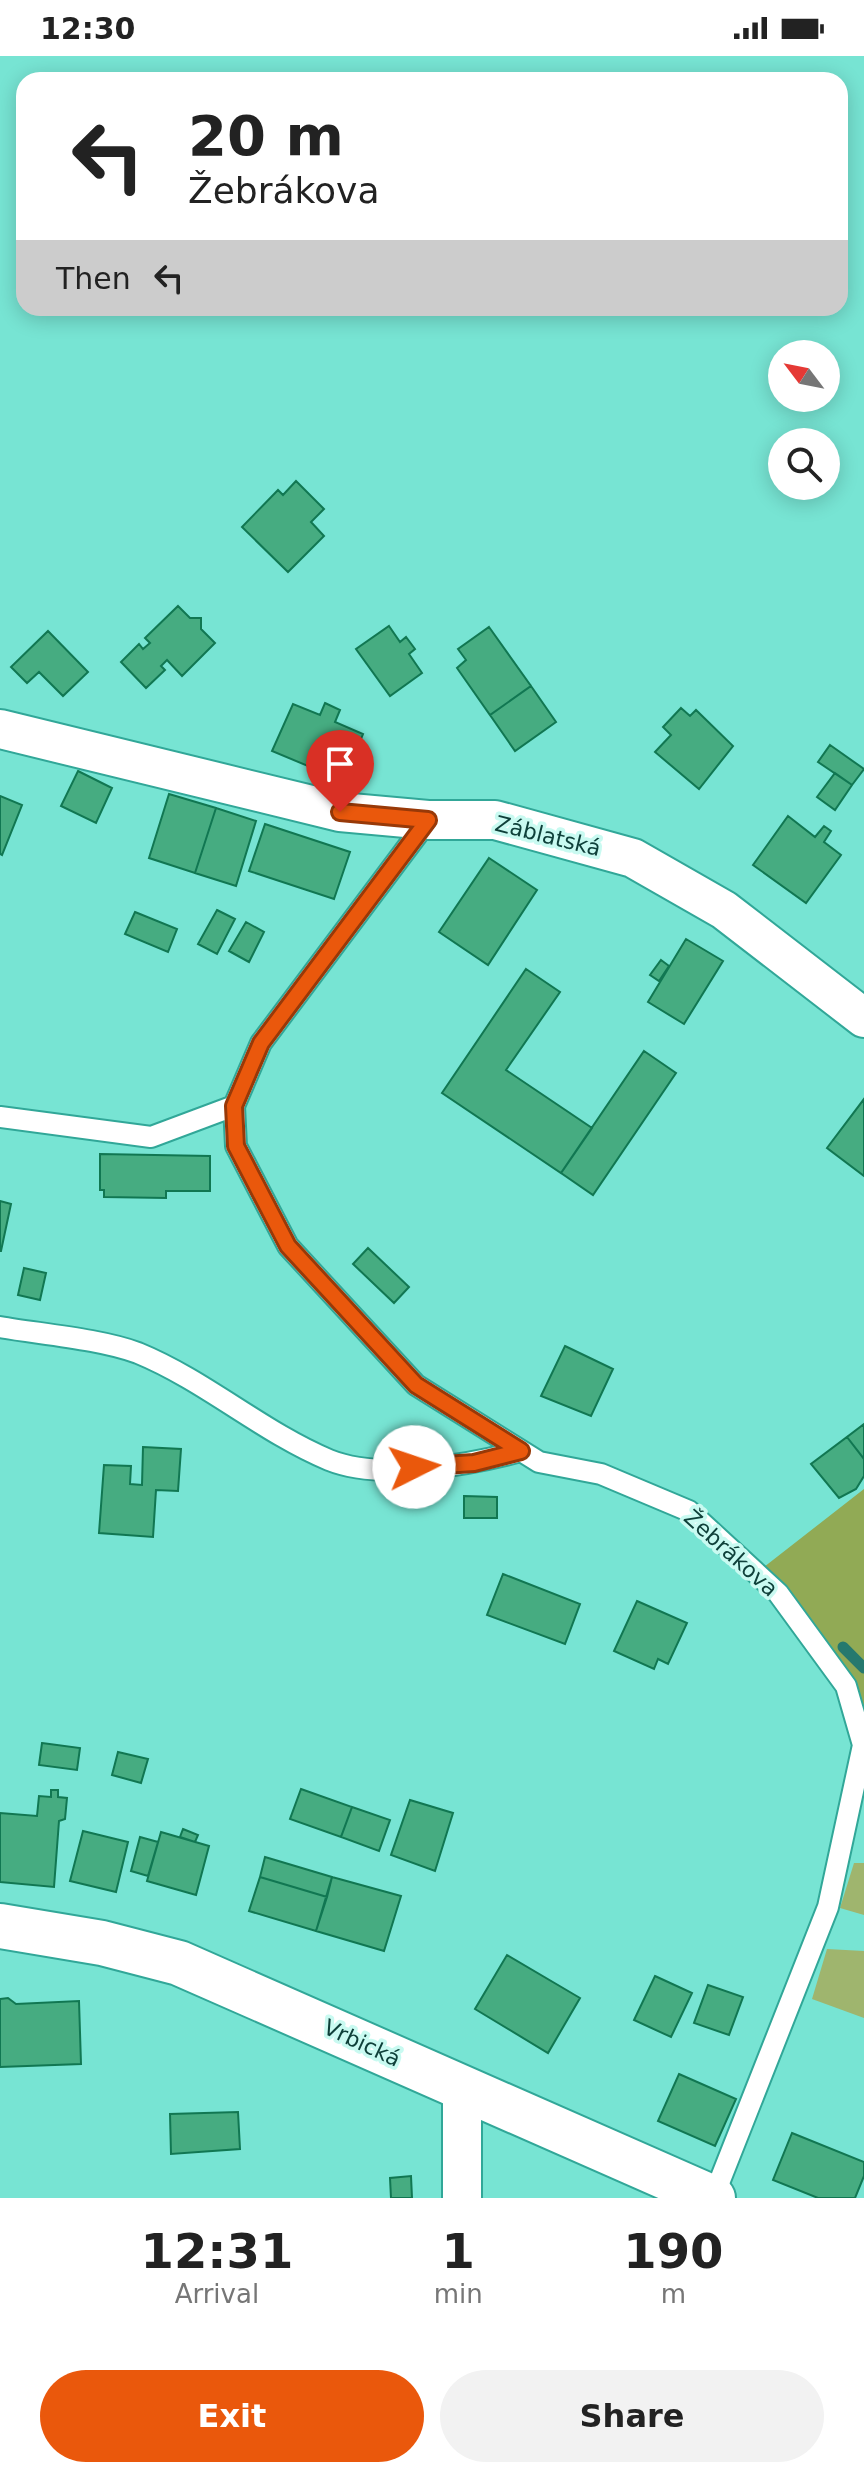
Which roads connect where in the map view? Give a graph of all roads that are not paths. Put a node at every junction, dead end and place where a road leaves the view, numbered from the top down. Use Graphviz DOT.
graph roads {
  1 [pos="0,729"];
  2 [pos="428,820"];
  3 [pos="864,1018"];
  4 [pos="234,1106"];
  5 [pos="0,1117"];
  6 [pos="0,1327"];
  7 [pos="521,1451"];
  8 [pos="0,1926"];
  9 [pos="462,2090"];
  10 [pos="462,2198"];
  11 [pos="713,2198"];
  1 -- 2 [label="street, Záblatská"];
  2 -- 3 [label="street, Záblatská"];
  2 -- 4 [label="lane, Žebrákova"];
  4 -- 5 [label="lane"];
  4 -- 7 [label="lane, Žebrákova"];
  6 -- 7 [label="lane"];
  7 -- 11 [label="lane, Žebrákova"];
  8 -- 9 [label="street, Vrbická"];
  9 -- 10 [label="street"];
  9 -- 11 [label="street, Vrbická"];
}
